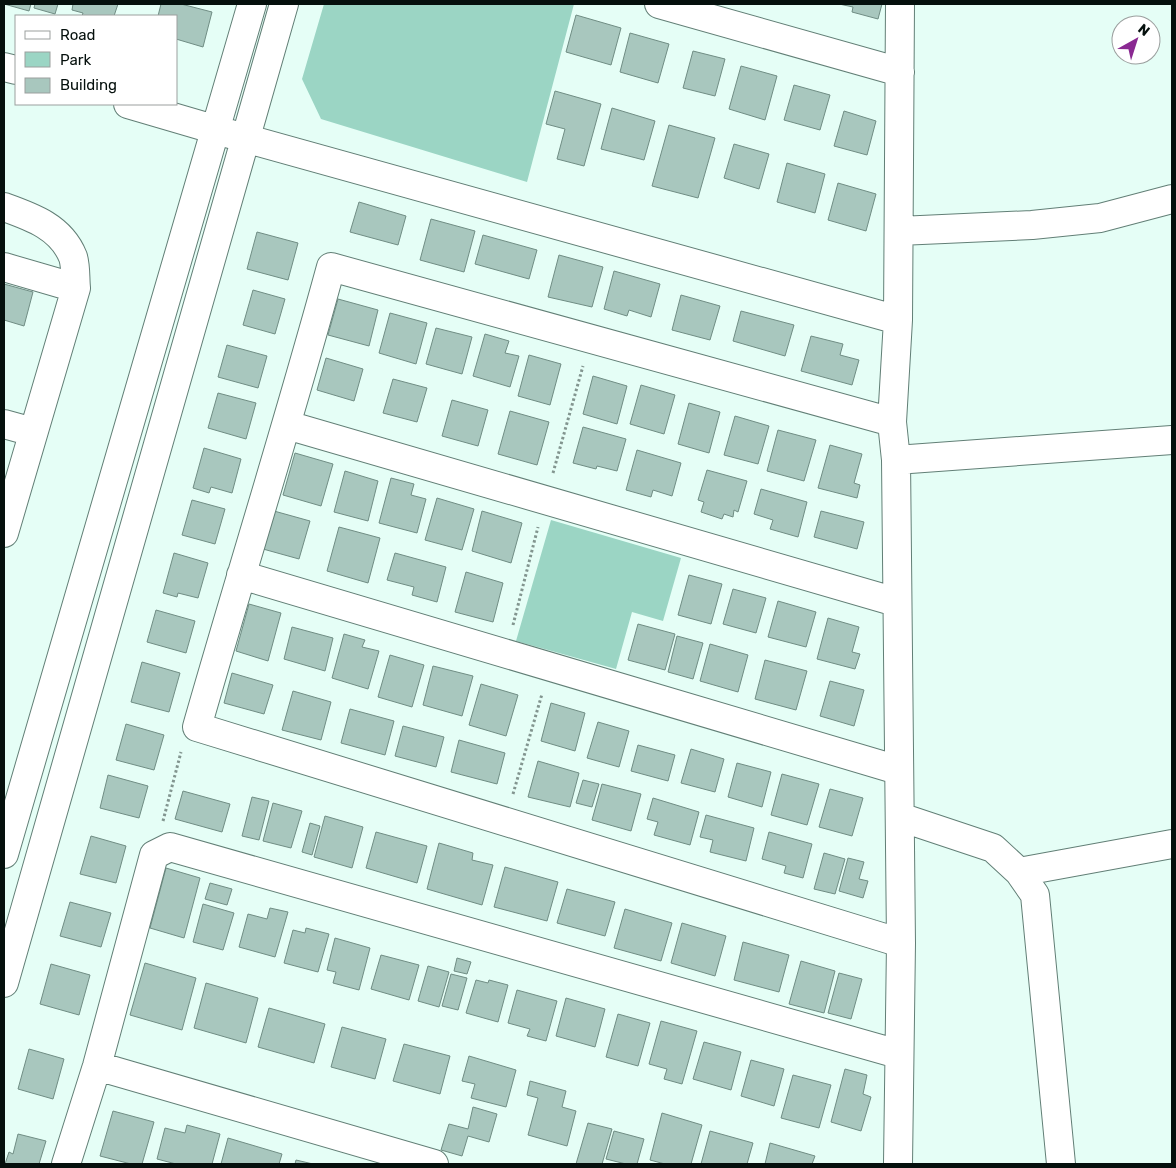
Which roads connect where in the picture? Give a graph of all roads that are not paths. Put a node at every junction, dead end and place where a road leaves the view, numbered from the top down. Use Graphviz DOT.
graph roads {
  1 [pos="252,4"];
  2 [pos="284,4"];
  3 [pos="659,4"];
  4 [pos="900,4"];
  5 [pos="900,72"];
  6 [pos="131,105"];
  7 [pos="215,130"];
  8 [pos="244,138"];
  9 [pos="1172,199"];
  10 [pos="4,207"];
  11 [pos="899,231"];
  12 [pos="4,267"];
  13 [pos="76,288"];
  14 [pos="898,320"];
  15 [pos="892,422"];
  16 [pos="4,424"];
  17 [pos="287,425"];
  18 [pos="33,432"];
  19 [pos="1172,440"];
  20 [pos="896,460"];
  21 [pos="4,532"];
  22 [pos="241,574"];
  23 [pos="896,602"];
  24 [pos="898,770"];
  25 [pos="900,817"];
  26 [pos="1172,844"];
  27 [pos="4,854"];
  28 [pos="1020,872"];
  29 [pos="901,943"];
  30 [pos="4,983"];
  31 [pos="898,1054"];
  32 [pos="97,1066"];
  33 [pos="66,1164"];
  34 [pos="434,1164"];
  35 [pos="898,1164"];
  36 [pos="1061,1164"];
  1 -- 7 [label="street"];
  2 -- 8 [label="street"];
  3 -- 5 [label="street"];
  4 -- 5 [label="street"];
  5 -- 11 [label="street"];
  6 -- 7 [label="street"];
  7 -- 8 [label="street"];
  7 -- 27 [label="street"];
  8 -- 14 [label="street"];
  8 -- 30 [label="street"];
  9 -- 11 [label="street"];
  10 -- 13 [label="street"];
  11 -- 14 [label="street"];
  12 -- 13 [label="street"];
  13 -- 18 [label="street"];
  14 -- 15 [label="street"];
  15 -- 17 [label="street"];
  15 -- 20 [label="street"];
  16 -- 18 [label="street"];
  17 -- 22 [label="street"];
  17 -- 23 [label="street"];
  18 -- 21 [label="street"];
  19 -- 20 [label="street"];
  20 -- 23 [label="street"];
  22 -- 24 [label="street"];
  22 -- 29 [label="street"];
  23 -- 24 [label="street"];
  24 -- 25 [label="street"];
  25 -- 28 [label="street"];
  25 -- 29 [label="street"];
  26 -- 28 [label="street"];
  28 -- 36 [label="street"];
  29 -- 31 [label="street"];
  31 -- 32 [label="street"];
  31 -- 35 [label="street"];
  32 -- 33 [label="street"];
  32 -- 34 [label="street"];
}
